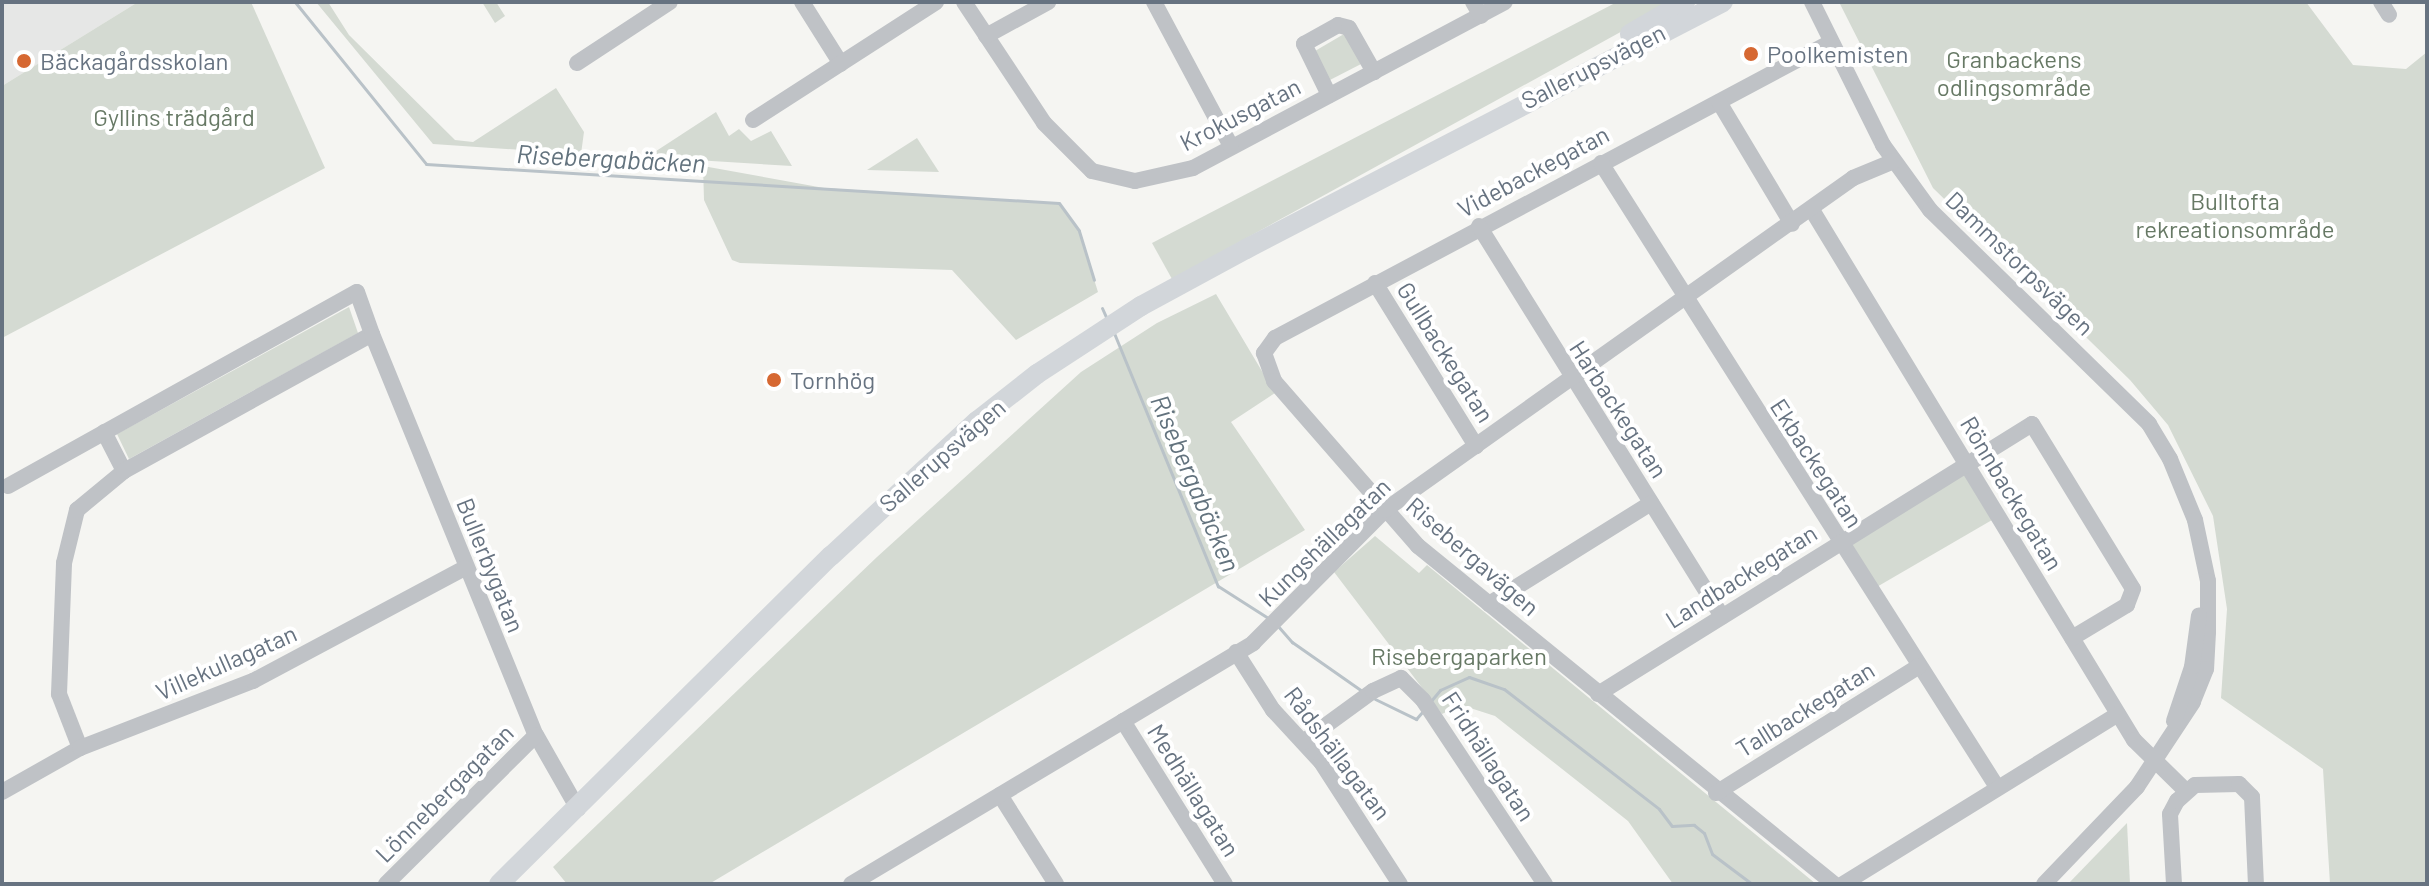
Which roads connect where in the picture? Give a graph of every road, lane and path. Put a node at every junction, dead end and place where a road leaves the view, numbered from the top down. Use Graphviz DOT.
graph roads {
  1 [pos="670,2"];
  2 [pos="802,2"];
  3 [pos="936,2"];
  4 [pos="964,2"];
  5 [pos="1048,2"];
  6 [pos="1154,2"];
  7 [pos="1505,2"];
  8 [pos="1685,2"];
  9 [pos="1723,2"];
  10 [pos="1812,2"];
  11 [pos="1477,9"];
  12 [pos="986,36"];
  13 [pos="1831,42"];
  14 [pos="577,63"];
  15 [pos="841,64"];
  16 [pos="1374,72"];
  17 [pos="1329,95"];
  18 [pos="1719,102"];
  19 [pos="753,120"];
  20 [pos="1464,132"];
  21 [pos="1231,146"];
  22 [pos="1894,161"];
  23 [pos="1601,163"];
  24 [pos="1812,210"];
  25 [pos="1792,224"];
  26 [pos="1479,226"];
  27 [pos="1375,283"];
  28 [pos="1684,300"];
  29 [pos="372,334"];
  30 [pos="1264,353"];
  31 [pos="1570,379"];
  32 [pos="104,432"];
  33 [pos="1476,446"];
  34 [pos="1966,465"];
  35 [pos="124,471"];
  36 [pos="8,486"];
  37 [pos="1651,503"];
  38 [pos="1385,510"];
  39 [pos="1840,543"];
  40 [pos="465,568"];
  41 [pos="1489,604"];
  42 [pos="1722,617"];
  43 [pos="2072,638"];
  44 [pos="1236,652"];
  45 [pos="1919,666"];
  46 [pos="1598,694"];
  47 [pos="2118,714"];
  48 [pos="1123,721"];
  49 [pos="536,735"];
  50 [pos="1303,742"];
  51 [pos="80,748"];
  52 [pos="2155,761"];
  53 [pos="1997,787"];
  54 [pos="2185,790"];
  55 [pos="2,792"];
  56 [pos="1716,793"];
  57 [pos="1000,795"];
  58 [pos="578,809"];
  59 [pos="876,869"];
  60 [pos="386,884"];
  61 [pos="499,884"];
  62 [pos="851,884"];
  63 [pos="886,884"];
  64 [pos="1056,884"];
  65 [pos="1225,884"];
  66 [pos="1400,884"];
  67 [pos="1545,884"];
  68 [pos="1834,884"];
  69 [pos="1843,884"];
  70 [pos="2044,884"];
  71 [pos="2174,884"];
  72 [pos="2256,884"];
  1 -- 14 [label="street"];
  2 -- 15 [label="street"];
  3 -- 15 [label="street"];
  4 -- 12 [label="street, Krokusgatan"];
  5 -- 12 [label="street"];
  6 -- 21 [label="street"];
  7 -- 11 [label="street, Krokusgatan"];
  8 -- 20 [label="main road, Sallerupsvägen"];
  9 -- 20 [label="main road, Sallerupsvägen"];
  10 -- 13 [label="street, Dammstorpsvägen"];
  11 -- 16 [label="street, Krokusgatan"];
  12 -- 21 [label="street, Krokusgatan"];
  13 -- 18 [label="street, Videbackegatan"];
  13 -- 22 [label="street, Dammstorpsvägen"];
  15 -- 19 [label="street"];
  16 -- 17 [label="street, Krokusgatan"];
  16 -- 17 [label="street"];
  17 -- 21 [label="street, Krokusgatan"];
  18 -- 23 [label="street, Videbackegatan"];
  18 -- 25 [label="street"];
  20 -- 58 [label="main road, Sallerupsvägen"];
  22 -- 24 [label="street, Kungshällagatan"];
  22 -- 52 [label="street, Dammstorpsvägen"];
  23 -- 26 [label="street, Videbackegatan"];
  23 -- 28 [label="street, Ekbackegatan"];
  24 -- 25 [label="street, Kungshällagatan"];
  24 -- 34 [label="street, Rönnbackegatan"];
  25 -- 28 [label="street, Kungshällagatan"];
  26 -- 27 [label="street, Videbackegatan"];
  26 -- 31 [label="street, Harbackegatan"];
  27 -- 30 [label="street, Videbackegatan"];
  27 -- 33 [label="street, Gullbackegatan"];
  28 -- 31 [label="street, Kungshällagatan"];
  28 -- 39 [label="street, Ekbackegatan"];
  29 -- 32 [label="street, Bullerbygatan"];
  29 -- 35 [label="street"];
  29 -- 40 [label="street, Bullerbygatan"];
  30 -- 38 [label="street, Risebergavägen"];
  31 -- 33 [label="street, Kungshällagatan"];
  31 -- 37 [label="street, Harbackegatan"];
  32 -- 35 [label="street"];
  32 -- 36 [label="street, Bullerbygatan"];
  33 -- 38 [label="street, Kungshällagatan"];
  34 -- 39 [label="street, Landbackegatan"];
  34 -- 43 [label="street, Rönnbackegatan"];
  34 -- 43 [label="street, Landbackegatan"];
  35 -- 51 [label="street"];
  37 -- 41 [label="street"];
  37 -- 42 [label="street, Harbackegatan"];
  38 -- 41 [label="street, Risebergavägen"];
  38 -- 44 [label="street, Kungshällagatan"];
  39 -- 42 [label="street, Landbackegatan"];
  39 -- 45 [label="street, Ekbackegatan"];
  40 -- 49 [label="street, Bullerbygatan"];
  40 -- 51 [label="street, Villekullagatan"];
  41 -- 46 [label="street, Risebergavägen"];
  42 -- 46 [label="street, Landbackegatan"];
  43 -- 47 [label="street, Rönnbackegatan"];
  44 -- 48 [label="street, Kungshällagatan"];
  44 -- 50 [label="street, Rådshällagatan"];
  45 -- 53 [label="street, Ekbackegatan"];
  45 -- 56 [label="street, Tallbackegatan"];
  46 -- 56 [label="street, Risebergavägen"];
  47 -- 52 [label="street, Rönnbackegatan"];
  47 -- 53 [label="street"];
  48 -- 57 [label="street, Kungshällagatan"];
  48 -- 65 [label="street, Medhällagatan"];
  49 -- 58 [label="street, Bullerbygatan"];
  49 -- 60 [label="street, Lönnebergagatan"];
  50 -- 66 [label="street, Rådshällagatan"];
  50 -- 67 [label="street, Fridhällagatan"];
  51 -- 55 [label="street, Villekullagatan"];
  52 -- 54 [label="street, Rönnbackegatan"];
  52 -- 70 [label="street, Dammstorpsvägen"];
  53 -- 69 [label="street"];
  54 -- 71 [label="street"];
  54 -- 72 [label="street"];
  56 -- 68 [label="street, Risebergavägen"];
  57 -- 59 [label="street, Kungshällagatan"];
  57 -- 64 [label="street"];
  58 -- 61 [label="main road, Sallerupsvägen"];
  59 -- 62 [label="street, Kungshällagatan"];
  59 -- 63 [label="street"];
}
